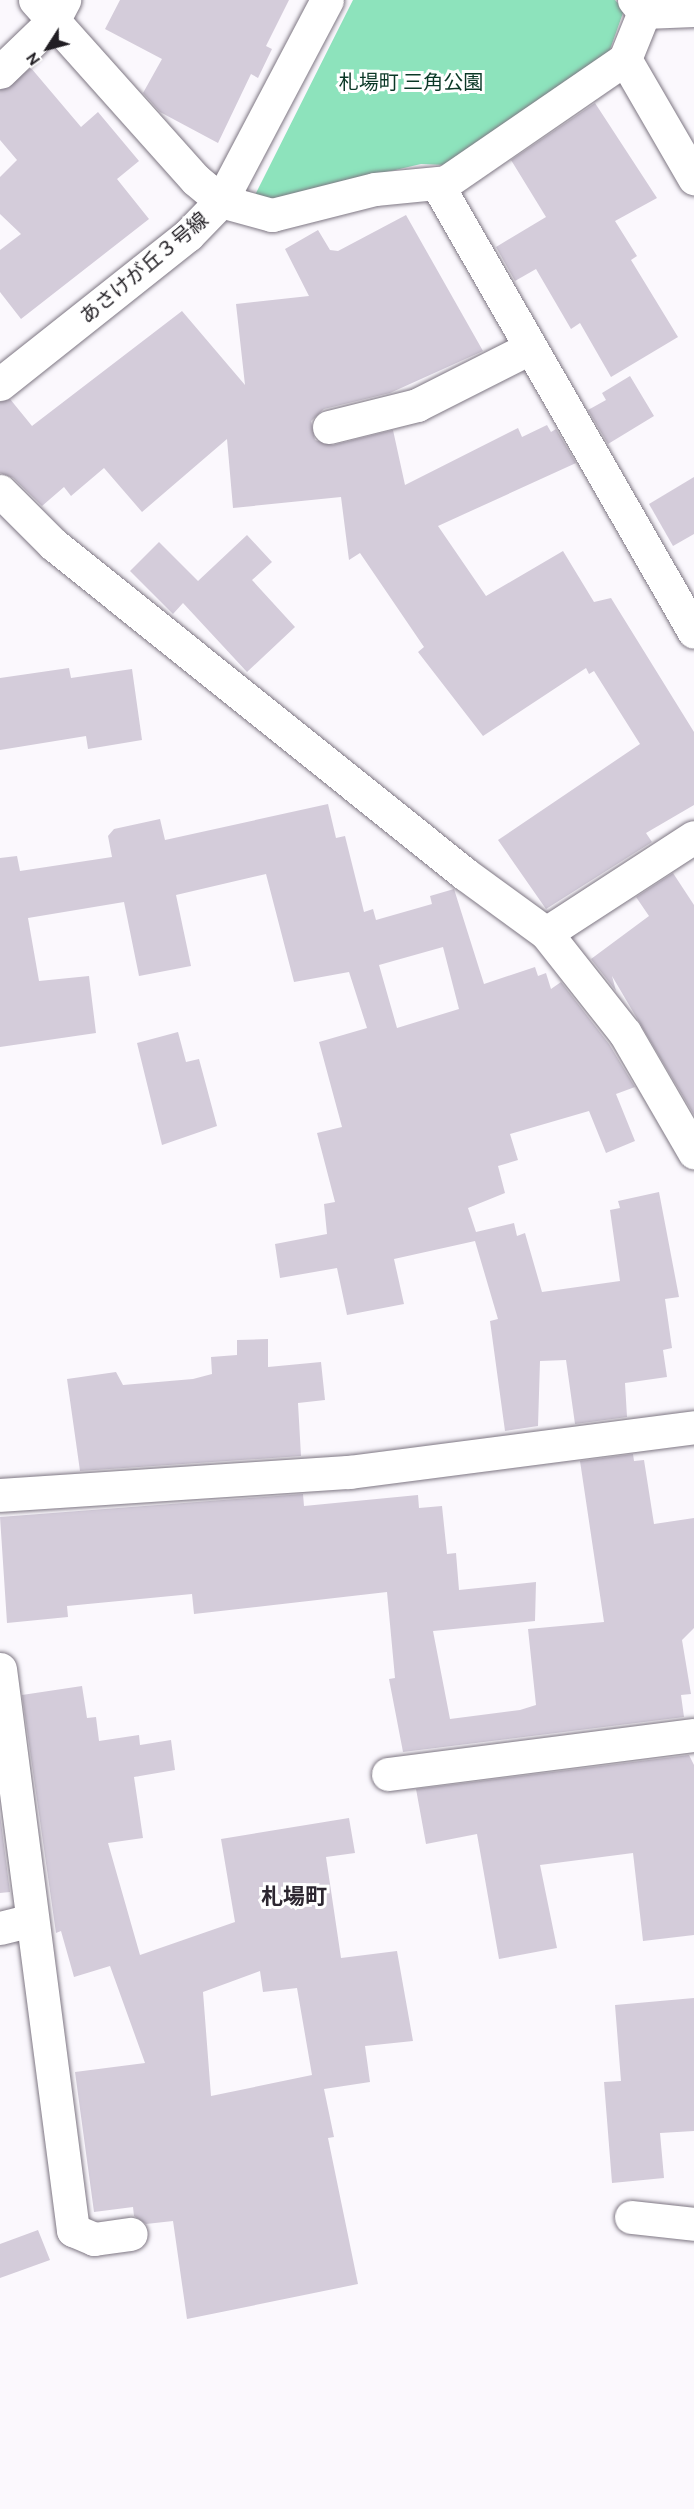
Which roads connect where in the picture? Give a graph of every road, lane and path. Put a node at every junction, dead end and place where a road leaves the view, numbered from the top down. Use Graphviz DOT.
graph roads {
  1 [pos="327,0"];
  2 [pos="639,6"];
  3 [pos="51,7"];
  4 [pos="694,10"];
  5 [pos="625,59"];
  6 [pos="0,72"];
  7 [pos="694,178"];
  8 [pos="437,184"];
  9 [pos="221,201"];
  10 [pos="528,349"];
  11 [pos="0,384"];
  12 [pos="329,427"];
  13 [pos="0,491"];
  14 [pos="694,632"];
  15 [pos="694,837"];
  16 [pos="546,933"];
  17 [pos="694,1152"];
  18 [pos="694,1427"];
  19 [pos="0,1495"];
  20 [pos="0,1669"];
  21 [pos="694,1735"];
  22 [pos="388,1774"];
  23 [pos="32,1920"];
  24 [pos="0,1928"];
  25 [pos="631,2217"];
  26 [pos="694,2224"];
  27 [pos="131,2234"];
  1 -- 9 [label="street, あさけが丘３号線"];
  2 -- 4 [label="street"];
  2 -- 5 [label="street"];
  3 -- 6 [label="street"];
  3 -- 9 [label="street"];
  5 -- 7 [label="street"];
  5 -- 8 [label="street"];
  8 -- 9 [label="street"];
  8 -- 10 [label="street"];
  9 -- 11 [label="street, あさけが丘３号線"];
  10 -- 12 [label="street"];
  10 -- 14 [label="street"];
  13 -- 16 [label="street"];
  15 -- 16 [label="street"];
  16 -- 17 [label="street"];
  18 -- 19 [label="street"];
  20 -- 23 [label="street"];
  21 -- 22 [label="street"];
  23 -- 24 [label="street"];
  23 -- 27 [label="street"];
  25 -- 26 [label="street"];
}
